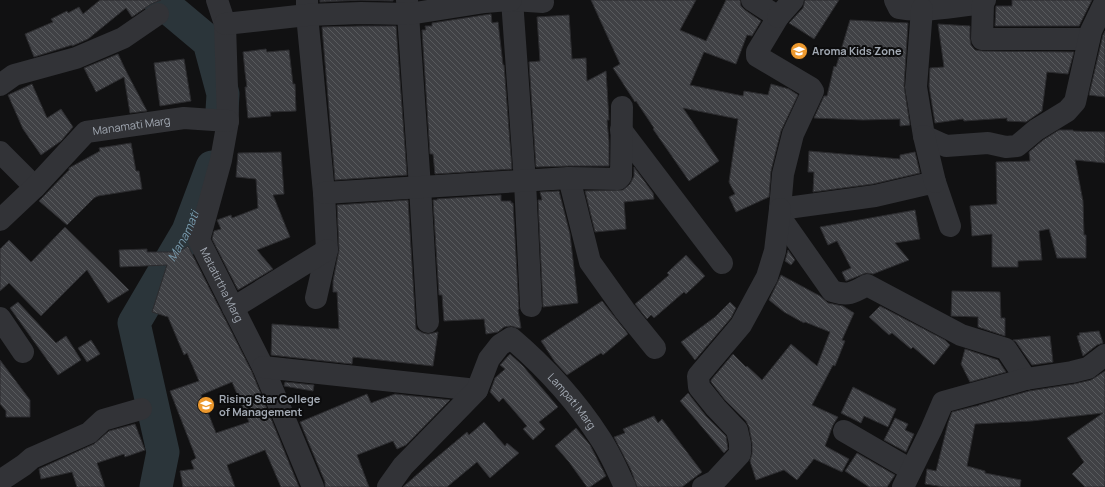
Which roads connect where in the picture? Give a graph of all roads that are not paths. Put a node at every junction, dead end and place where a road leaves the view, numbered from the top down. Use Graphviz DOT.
graph roads {
  1 [pos="217,0"];
  2 [pos="512,0"];
  3 [pos="752,0"];
  4 [pos="793,0"];
  5 [pos="894,0"];
  6 [pos="485,1"];
  7 [pos="543,2"];
  8 [pos="984,2"];
  9 [pos="1105,2"];
  10 [pos="408,7"];
  11 [pos="307,8"];
  12 [pos="922,9"];
  13 [pos="158,14"];
  14 [pos="778,17"];
  15 [pos="225,24"];
  16 [pos="1089,40"];
  17 [pos="0,85"];
  18 [pos="622,107"];
  19 [pos="228,121"];
  20 [pos="621,130"];
  21 [pos="924,136"];
  22 [pos="0,152"];
  23 [pos="569,178"];
  24 [pos="525,182"];
  25 [pos="935,182"];
  26 [pos="35,187"];
  27 [pos="420,187"];
  28 [pos="324,193"];
  29 [pos="780,213"];
  30 [pos="0,220"];
  31 [pos="950,226"];
  32 [pos="327,250"];
  33 [pos="722,263"];
  34 [pos="316,298"];
  35 [pos="531,306"];
  36 [pos="234,308"];
  37 [pos="0,318"];
  38 [pos="428,322"];
  39 [pos="655,348"];
  40 [pos="24,352"];
  41 [pos="1105,355"];
  42 [pos="263,367"];
  43 [pos="1026,379"];
  44 [pos="477,390"];
  45 [pos="141,409"];
  46 [pos="844,431"];
  47 [pos="0,481"];
  48 [pos="909,482"];
  49 [pos="313,487"];
  50 [pos="388,487"];
  51 [pos="625,487"];
  52 [pos="703,487"];
  1 -- 15 [label="street, Matatirtha Marg"];
  2 -- 6 [label="street"];
  2 -- 7 [label="street"];
  2 -- 24 [label="street"];
  3 -- 14 [label="street"];
  4 -- 14 [label="street"];
  5 -- 12 [label="street"];
  6 -- 10 [label="street"];
  8 -- 12 [label="street"];
  8 -- 16 [label="street"];
  9 -- 16 [label="street"];
  10 -- 11 [label="street"];
  10 -- 27 [label="street"];
  11 -- 15 [label="street"];
  11 -- 28 [label="street"];
  12 -- 21 [label="street"];
  13 -- 17 [label="street"];
  14 -- 29 [label="street"];
  15 -- 19 [label="street, Matatirtha Marg"];
  16 -- 21 [label="street"];
  18 -- 20 [label="street"];
  19 -- 26 [label="street, Manamati Marg"];
  19 -- 36 [label="street, Matatirtha Marg"];
  20 -- 23 [label="street"];
  20 -- 33 [label="street"];
  21 -- 25 [label="street"];
  22 -- 26 [label="street"];
  23 -- 24 [label="street"];
  23 -- 39 [label="street"];
  24 -- 27 [label="street"];
  24 -- 35 [label="street"];
  25 -- 29 [label="street"];
  25 -- 31 [label="street"];
  26 -- 30 [label="street, Manamati Marg"];
  27 -- 28 [label="street"];
  27 -- 38 [label="street"];
  28 -- 32 [label="street"];
  29 -- 43 [label="street"];
  29 -- 52 [label="street"];
  32 -- 34 [label="street"];
  32 -- 36 [label="street"];
  36 -- 42 [label="street, Matatirtha Marg"];
  37 -- 40 [label="street"];
  41 -- 43 [label="street"];
  42 -- 44 [label="street"];
  42 -- 49 [label="street, Matatirtha Marg"];
  43 -- 48 [label="street"];
  44 -- 50 [label="street"];
  44 -- 51 [label="street, Lampati Marg"];
  45 -- 47 [label="street"];
  46 -- 48 [label="street"];
}
